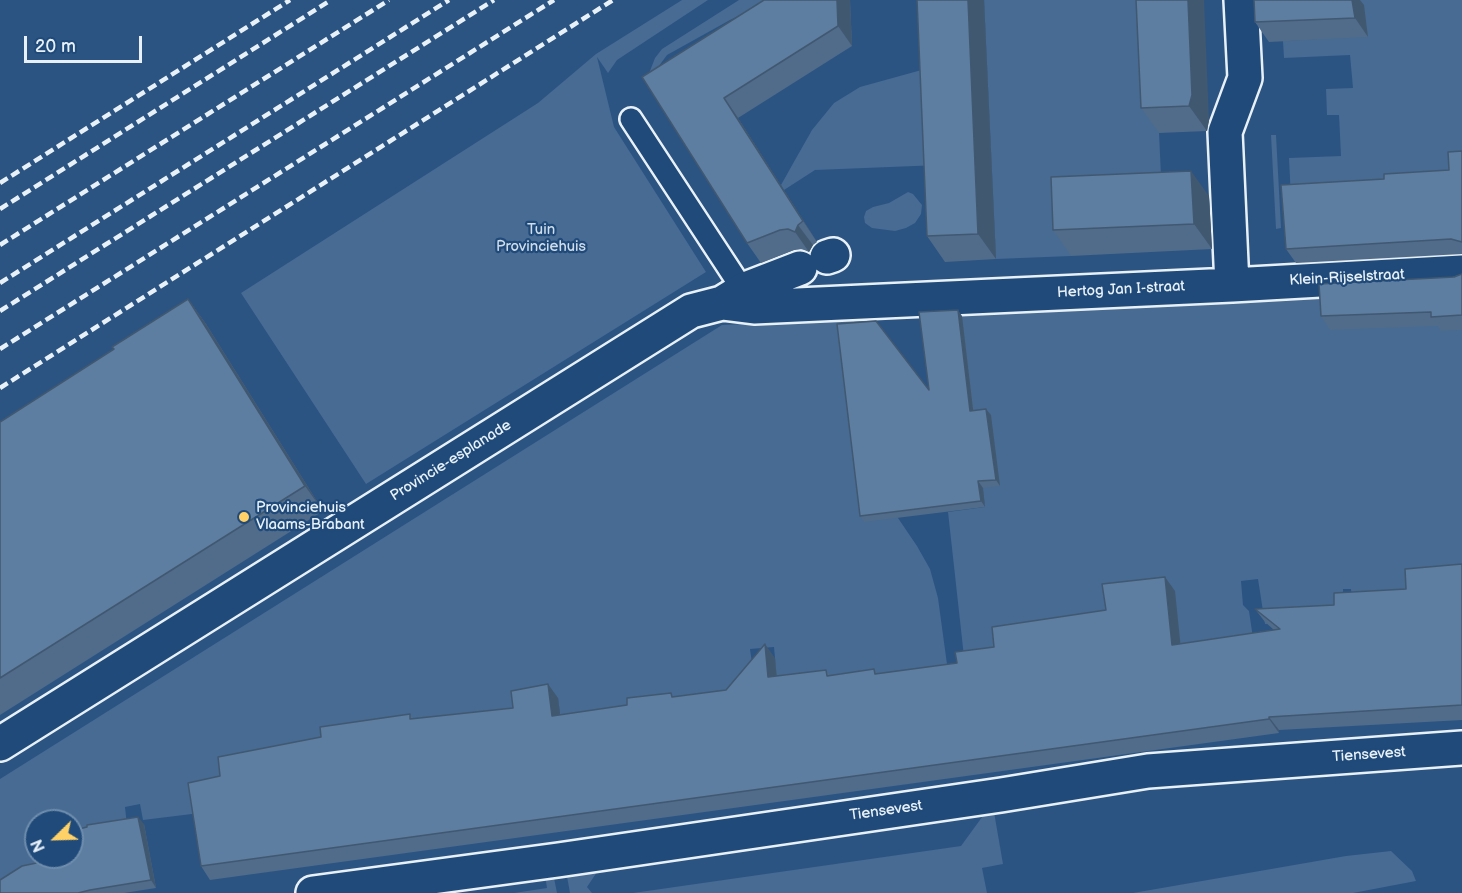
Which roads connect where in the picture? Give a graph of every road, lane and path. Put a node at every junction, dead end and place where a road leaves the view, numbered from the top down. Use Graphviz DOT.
graph roads {
  1 [pos="1241,0"];
  2 [pos="631,119"];
  3 [pos="820,260"];
  4 [pos="1462,272"];
  5 [pos="1232,285"];
  6 [pos="732,297"];
  7 [pos="0,744"];
  8 [pos="1462,748"];
  9 [pos="313,893"];
  1 -- 5 [label="street"];
  2 -- 6 [label="lane"];
  3 -- 6 [label="street, Provincie-esplanade"];
  4 -- 5 [label="street, Klein-Rijselstraat"];
  5 -- 6 [label="street, Hertog Jan I-straat"];
  6 -- 7 [label="street, Provincie-esplanade"];
  8 -- 9 [label="street, Tiensevest"];
}
